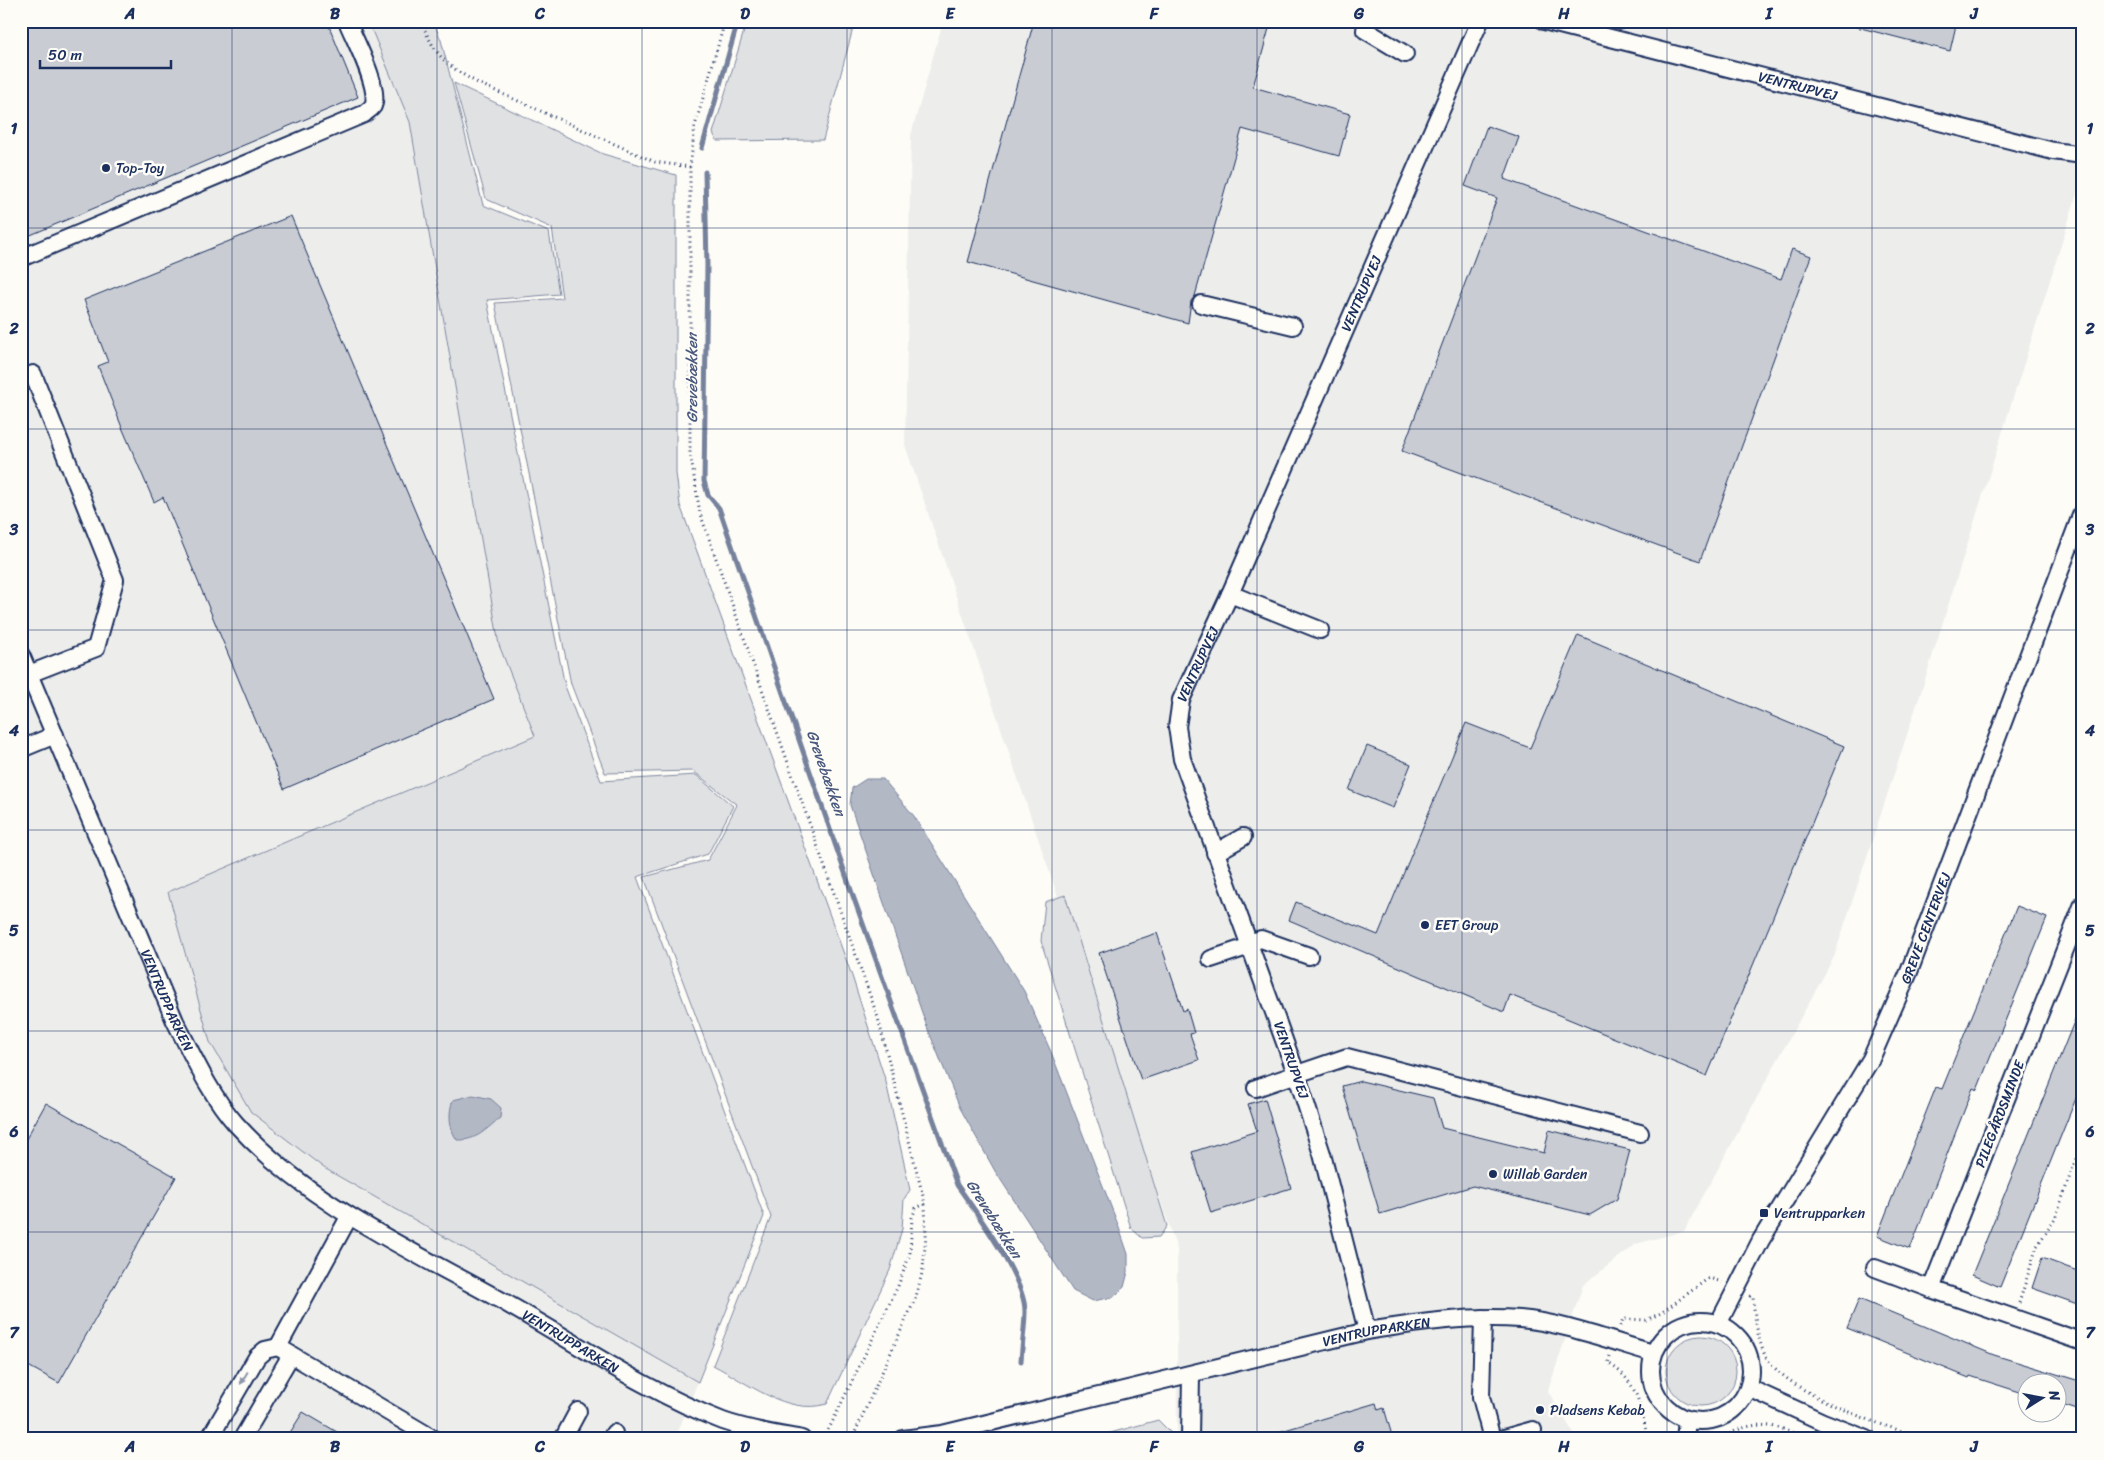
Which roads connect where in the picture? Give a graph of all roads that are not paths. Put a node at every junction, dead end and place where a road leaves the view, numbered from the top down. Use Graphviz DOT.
graph roads {
  1 [pos="347,21"];
  2 [pos="1367,21"];
  3 [pos="1480,21"];
  4 [pos="1544,21"];
  5 [pos="1405,54"];
  6 [pos="2053,151"];
  7 [pos="2083,155"];
  8 [pos="2083,164"];
  9 [pos="21,258"];
  10 [pos="1201,304"];
  11 [pos="1293,326"];
  12 [pos="33,374"];
  13 [pos="2083,510"];
  14 [pos="1230,594"];
  15 [pos="1320,630"];
  16 [pos="21,655"];
  17 [pos="29,674"];
  18 [pos="55,735"];
  19 [pos="21,749"];
  20 [pos="1243,837"];
  21 [pos="1215,853"];
  22 [pos="2083,904"];
  23 [pos="2076,942"];
  24 [pos="1250,944"];
  25 [pos="1309,956"];
  26 [pos="1210,959"];
  27 [pos="1296,1073"];
  28 [pos="1256,1088"];
  29 [pos="1640,1133"];
  30 [pos="349,1217"];
  31 [pos="1875,1268"];
  32 [pos="1931,1289"];
  33 [pos="1484,1318"];
  34 [pos="1718,1324"];
  35 [pos="1367,1331"];
  36 [pos="2083,1342"];
  37 [pos="284,1351"];
  38 [pos="1654,1353"];
  39 [pos="1191,1375"];
  40 [pos="1749,1388"];
  41 [pos="578,1411"];
  42 [pos="1687,1420"];
  43 [pos="1533,1430"];
  44 [pos="209,1439"];
  45 [pos="242,1439"];
  46 [pos="434,1439"];
  47 [pos="564,1439"];
  48 [pos="802,1439"];
  49 [pos="902,1439"];
  50 [pos="1190,1439"];
  51 [pos="1492,1439"];
  52 [pos="1501,1439"];
  53 [pos="1684,1439"];
  54 [pos="1867,1439"];
  1 -- 9 [label="street"];
  2 -- 5 [label="street"];
  3 -- 14 [label="street, VENTRUPVEJ"];
  4 -- 6 [label="street, VENTRUPVEJ"];
  6 -- 7 [label="street, VENTRUPVEJ"];
  6 -- 8 [label="street, VENTRUPVEJ"];
  10 -- 11 [label="street"];
  12 -- 17 [label="street"];
  13 -- 34 [label="street, GREVE CENTERVEJ"];
  14 -- 15 [label="street"];
  14 -- 21 [label="street, VENTRUPVEJ"];
  16 -- 17 [label="street, VENTRUPPARKEN"];
  17 -- 18 [label="street, VENTRUPPARKEN"];
  18 -- 19 [label="street"];
  18 -- 30 [label="street, VENTRUPPARKEN"];
  20 -- 21 [label="street"];
  21 -- 24 [label="street, VENTRUPVEJ"];
  22 -- 23 [label="street, PILEGÅRDSMINDE"];
  23 -- 32 [label="street, PILEGÅRDSMINDE"];
  24 -- 25 [label="street"];
  24 -- 26 [label="street"];
  24 -- 27 [label="street, VENTRUPVEJ"];
  27 -- 28 [label="street"];
  27 -- 29 [label="street"];
  27 -- 35 [label="street, VENTRUPVEJ"];
  30 -- 37 [label="street"];
  30 -- 48 [label="street, VENTRUPPARKEN"];
  31 -- 32 [label="street"];
  32 -- 36 [label="street"];
  33 -- 35 [label="street, VENTRUPPARKEN"];
  33 -- 38 [label="street, VENTRUPPARKEN"];
  33 -- 51 [label="street"];
  34 -- 38 [label="street"];
  34 -- 40 [label="street"];
  35 -- 39 [label="street, VENTRUPPARKEN"];
  37 -- 44 [label="street, one-way"];
  37 -- 45 [label="street"];
  37 -- 46 [label="street"];
  38 -- 42 [label="street"];
  39 -- 49 [label="street, VENTRUPPARKEN"];
  39 -- 50 [label="street"];
  40 -- 42 [label="street"];
  40 -- 54 [label="street"];
  41 -- 47 [label="street"];
  42 -- 53 [label="street"];
  43 -- 52 [label="street"];
}
